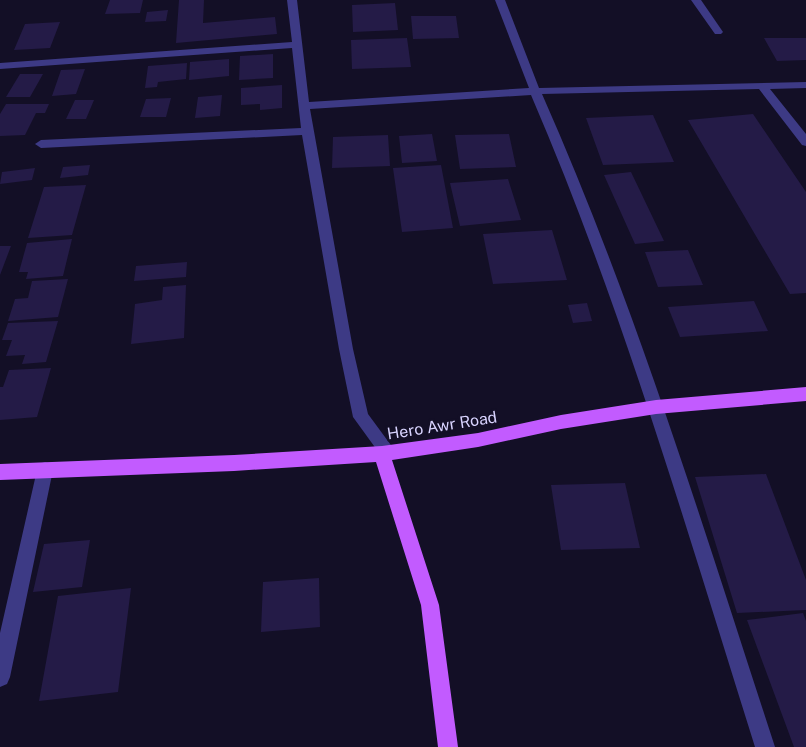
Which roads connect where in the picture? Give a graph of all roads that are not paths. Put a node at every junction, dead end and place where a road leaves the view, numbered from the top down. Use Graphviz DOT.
graph roads {
  1 [pos="292,0"];
  2 [pos="500,0"];
  3 [pos="696,0"];
  4 [pos="718,32"];
  5 [pos="297,45"];
  6 [pos="0,66"];
  7 [pos="806,85"];
  8 [pos="762,86"];
  9 [pos="535,91"];
  10 [pos="303,106"];
  11 [pos="307,131"];
  12 [pos="806,142"];
  13 [pos="41,144"];
  14 [pos="806,394"];
  15 [pos="656,407"];
  16 [pos="385,453"];
  17 [pos="45,470"];
  18 [pos="0,472"];
  19 [pos="0,677"];
  20 [pos="448,747"];
  21 [pos="765,747"];
  1 -- 5 [label="street"];
  2 -- 9 [label="street"];
  3 -- 4 [label="street"];
  5 -- 6 [label="street"];
  5 -- 10 [label="street"];
  7 -- 8 [label="street"];
  8 -- 9 [label="street"];
  8 -- 12 [label="street"];
  9 -- 10 [label="street"];
  9 -- 15 [label="street"];
  10 -- 11 [label="street"];
  11 -- 13 [label="street"];
  11 -- 16 [label="street"];
  14 -- 15 [label="main road, Hero Awr Road"];
  15 -- 16 [label="main road, Hero Awr Road"];
  15 -- 21 [label="street"];
  16 -- 17 [label="main road"];
  16 -- 20 [label="main road, Hero Awr Road"];
  17 -- 18 [label="main road"];
  17 -- 19 [label="street"];
}
